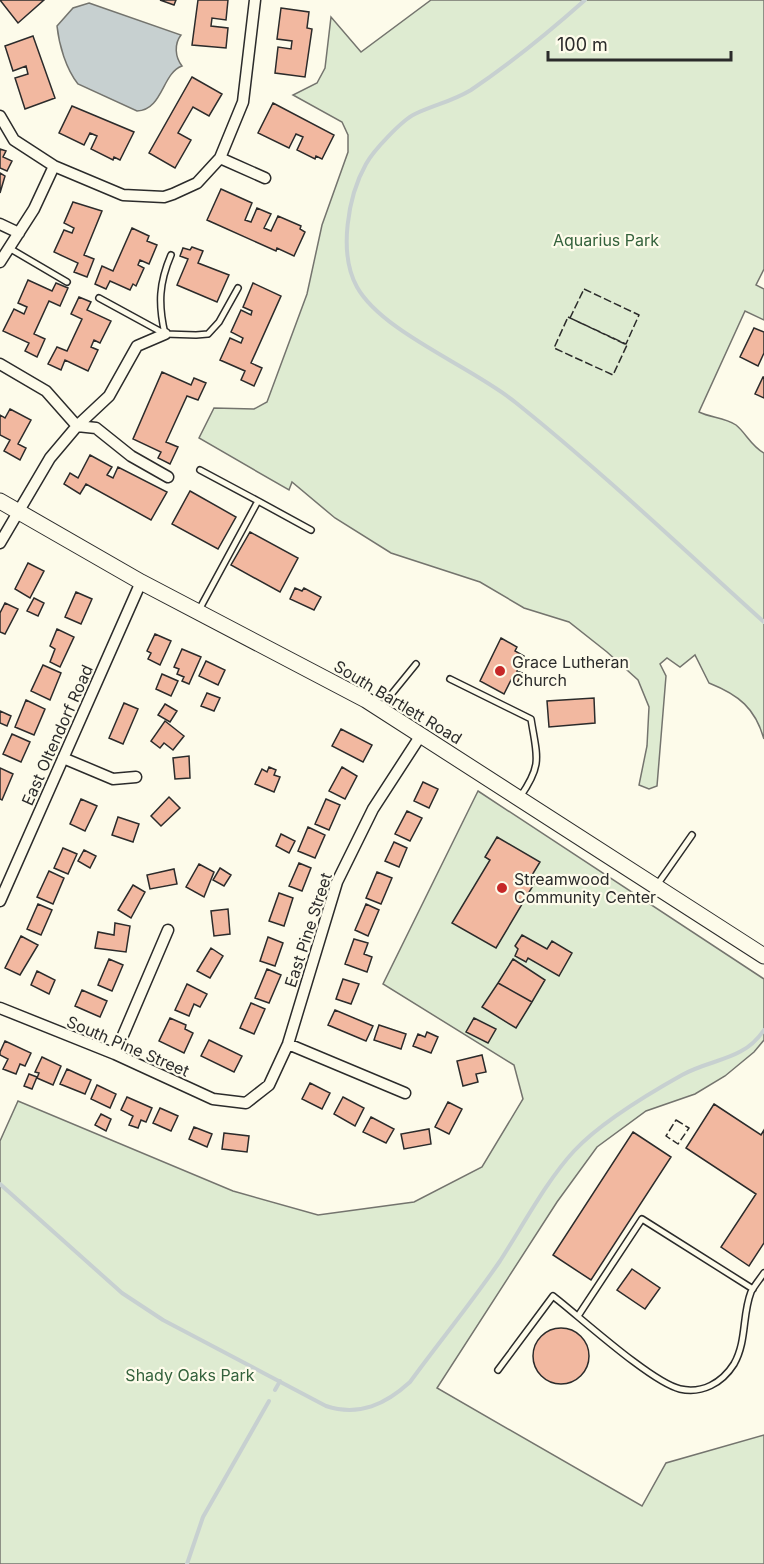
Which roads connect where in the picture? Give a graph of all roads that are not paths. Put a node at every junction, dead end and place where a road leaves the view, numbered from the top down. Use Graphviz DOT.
graph roads {
  1 [pos="255,0"];
  2 [pos="0,116"];
  3 [pos="220,158"];
  4 [pos="54,166"];
  5 [pos="265,178"];
  6 [pos="0,224"];
  7 [pos="19,233"];
  8 [pos="9,248"];
  9 [pos="171,255"];
  10 [pos="0,262"];
  11 [pos="67,282"];
  12 [pos="238,288"];
  13 [pos="99,298"];
  14 [pos="165,334"];
  15 [pos="0,364"];
  16 [pos="77,426"];
  17 [pos="200,470"];
  18 [pos="168,477"];
  19 [pos="0,501"];
  20 [pos="258,501"];
  21 [pos="18,510"];
  22 [pos="311,530"];
  23 [pos="0,543"];
  24 [pos="141,582"];
  25 [pos="198,612"];
  26 [pos="416,664"];
  27 [pos="450,679"];
  28 [pos="380,709"];
  29 [pos="421,735"];
  30 [pos="63,758"];
  31 [pos="136,777"];
  32 [pos="519,799"];
  33 [pos="692,835"];
  34 [pos="656,887"];
  35 [pos="0,901"];
  36 [pos="168,930"];
  37 [pos="764,956"];
  38 [pos="0,1008"];
  39 [pos="288,1044"];
  40 [pos="115,1054"];
  41 [pos="405,1093"];
  42 [pos="246,1103"];
  43 [pos="764,1273"];
  44 [pos="753,1289"];
  45 [pos="578,1316"];
  46 [pos="498,1370"];
  1 -- 3 [label="street"];
  2 -- 4 [label="street"];
  3 -- 4 [label="street"];
  3 -- 5 [label="street"];
  4 -- 7 [label="street"];
  6 -- 7 [label="street"];
  7 -- 8 [label="street"];
  8 -- 10 [label="street"];
  8 -- 11 [label="lane"];
  9 -- 14 [label="lane"];
  12 -- 14 [label="lane"];
  13 -- 14 [label="lane"];
  14 -- 16 [label="street"];
  15 -- 16 [label="street"];
  16 -- 18 [label="street"];
  16 -- 21 [label="street"];
  17 -- 20 [label="lane"];
  19 -- 21 [label="main road, South Bartlett Road"];
  20 -- 22 [label="lane"];
  20 -- 25 [label="lane"];
  21 -- 23 [label="street"];
  21 -- 24 [label="main road, South Bartlett Road"];
  24 -- 25 [label="main road, South Bartlett Road"];
  24 -- 30 [label="street, East Oltendorf Road"];
  25 -- 28 [label="main road, South Bartlett Road"];
  26 -- 28 [label="lane"];
  27 -- 32 [label="lane"];
  28 -- 29 [label="main road, South Bartlett Road"];
  29 -- 32 [label="main road, South Bartlett Road"];
  29 -- 39 [label="street, East Pine Street"];
  30 -- 31 [label="street"];
  30 -- 35 [label="street, East Oltendorf Road"];
  32 -- 34 [label="main road, South Bartlett Road"];
  33 -- 34 [label="lane"];
  34 -- 37 [label="main road, South Bartlett Road"];
  36 -- 40 [label="street"];
  38 -- 40 [label="street, South Pine Street"];
  39 -- 41 [label="street"];
  39 -- 42 [label="street, East Pine Street"];
  40 -- 42 [label="street, South Pine Street"];
  43 -- 44 [label="lane"];
  44 -- 45 [label="lane"];
  44 -- 45 [label="lane"];
  45 -- 46 [label="lane"];
}
